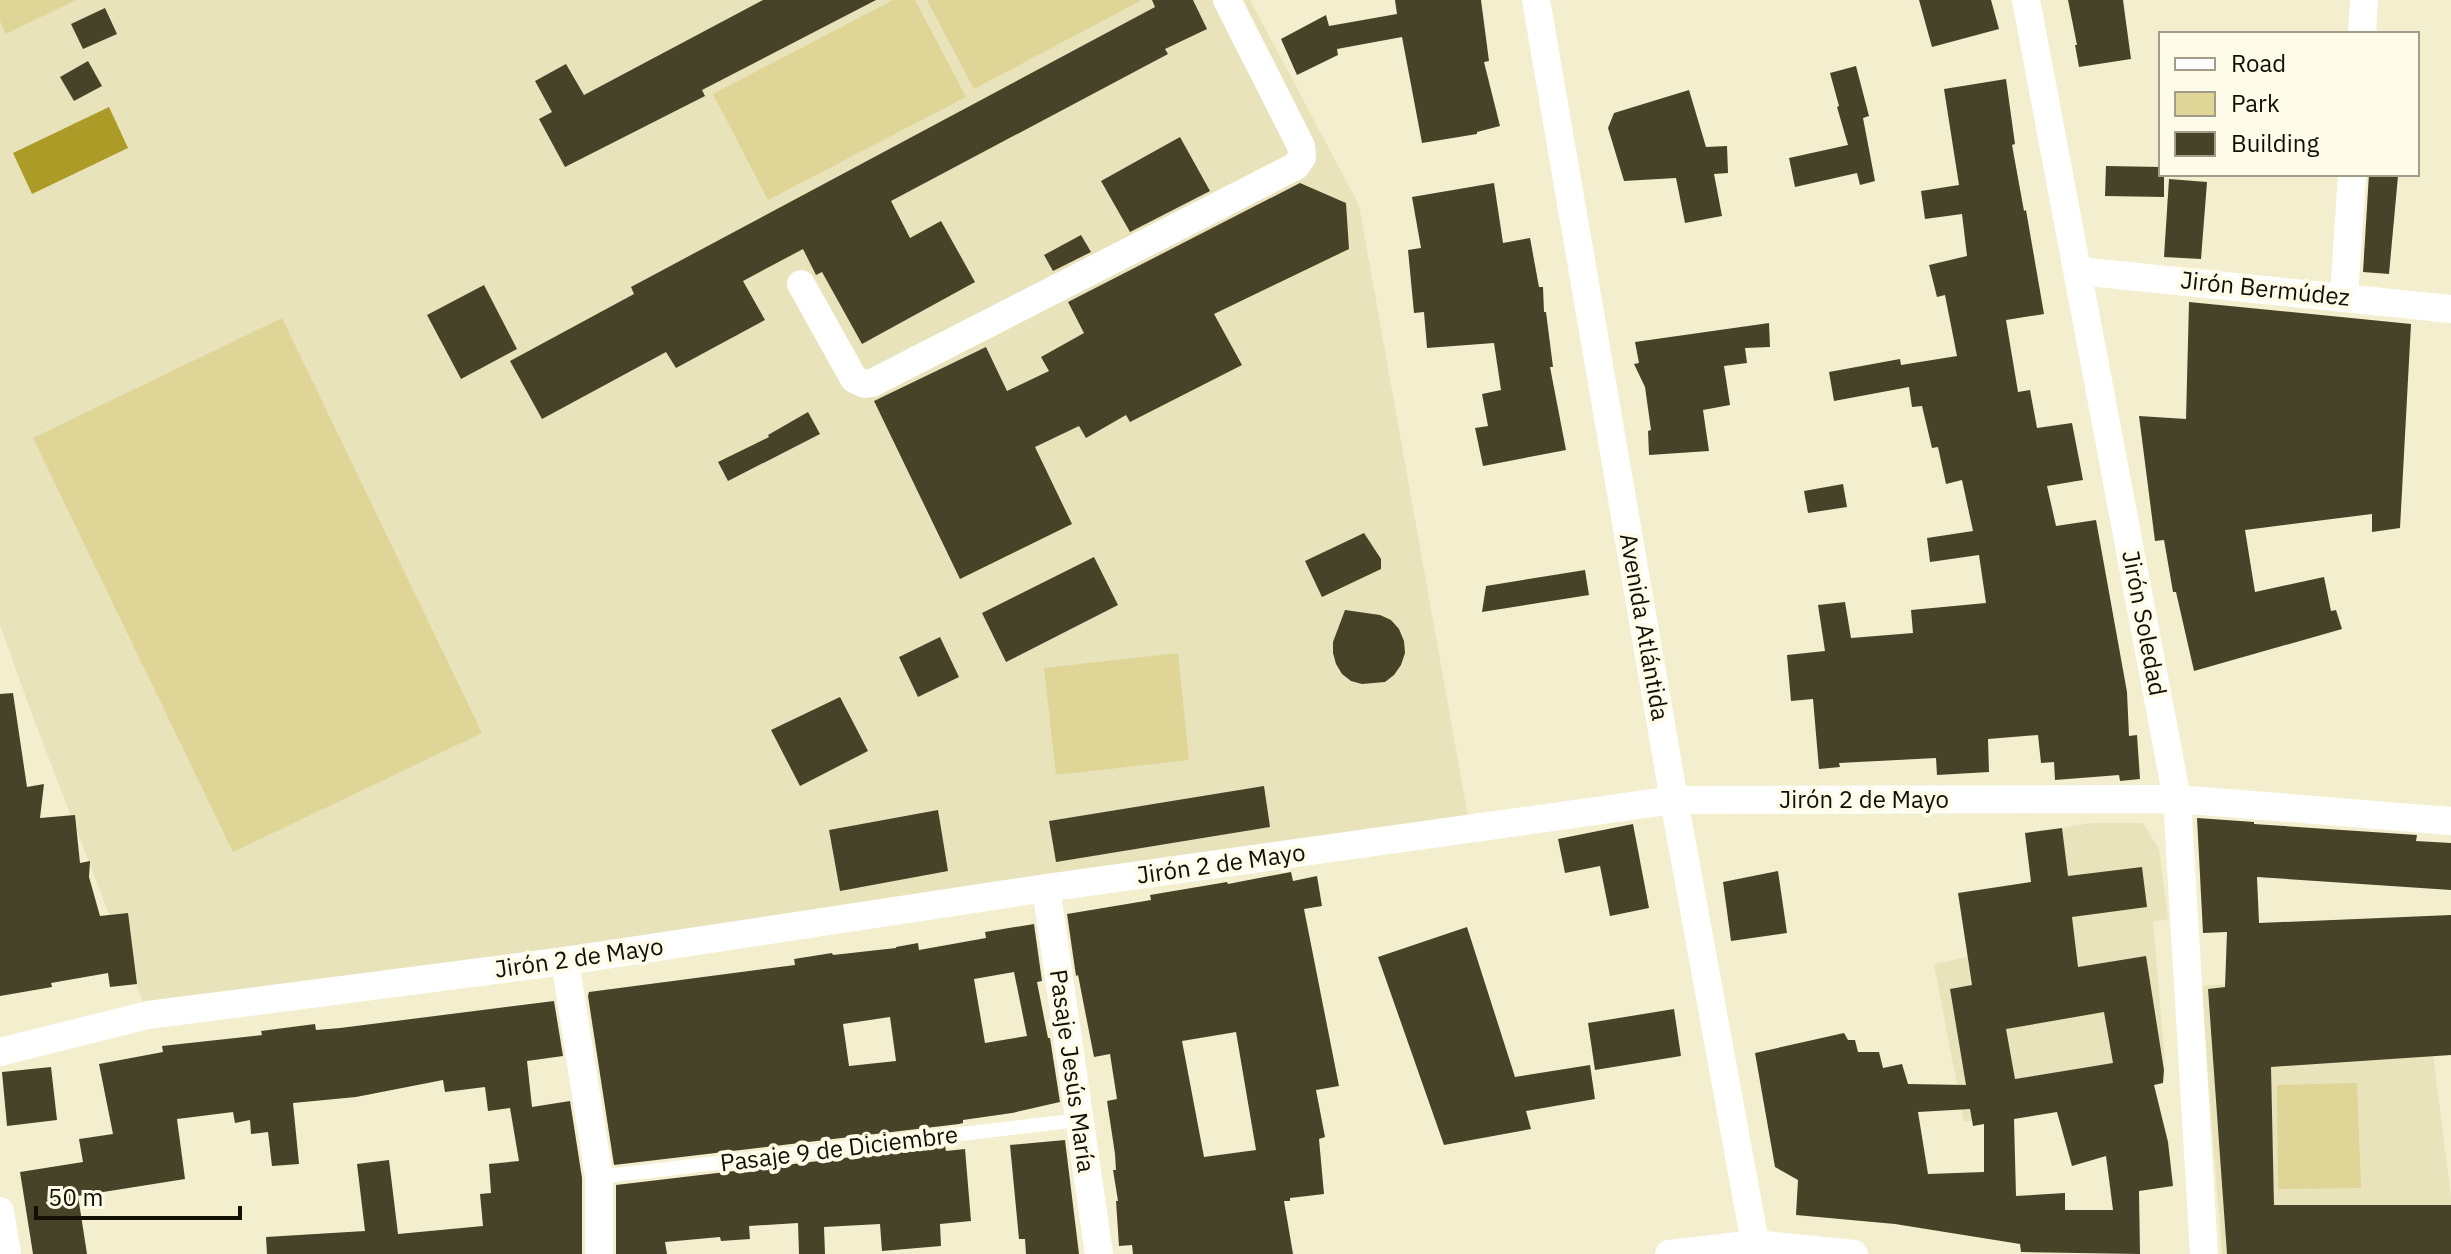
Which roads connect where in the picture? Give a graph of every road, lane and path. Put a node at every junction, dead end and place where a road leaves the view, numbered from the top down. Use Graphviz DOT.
graph roads {
  1 [pos="1227,0"];
  2 [pos="1536,0"];
  3 [pos="2026,0"];
  4 [pos="2364,0"];
  5 [pos="2362,32"];
  6 [pos="2352,176"];
  7 [pos="2079,271"];
  8 [pos="801,284"];
  9 [pos="2344,297"];
  10 [pos="2451,309"];
  11 [pos="2177,799"];
  12 [pos="1674,800"];
  13 [pos="2451,821"];
  14 [pos="1046,888"];
  15 [pos="565,961"];
  16 [pos="0,1052"];
  17 [pos="1079,1120"];
  18 [pos="599,1177"];
  19 [pos="0,1211"];
  20 [pos="1756,1249"];
  21 [pos="7,1254"];
  22 [pos="599,1254"];
  23 [pos="1099,1254"];
  24 [pos="1669,1254"];
  25 [pos="1854,1254"];
  26 [pos="2204,1254"];
  1 -- 8 [label="street"];
  2 -- 12 [label="street, Avenida Atlántida"];
  3 -- 7 [label="street, Jirón Soledad"];
  4 -- 5 [label="street"];
  6 -- 9 [label="street"];
  7 -- 9 [label="street, Jirón Bermúdez"];
  7 -- 11 [label="street, Jirón Soledad"];
  9 -- 10 [label="street, Jirón Bermúdez"];
  11 -- 12 [label="street, Jirón 2 de Mayo"];
  11 -- 13 [label="street, Jirón 2 de Mayo"];
  11 -- 26 [label="street, Jirón Soledad"];
  12 -- 14 [label="street, Jirón 2 de Mayo"];
  12 -- 20 [label="street, Avenida Atlántida"];
  14 -- 15 [label="street, Jirón 2 de Mayo"];
  14 -- 17 [label="street, Pasaje Jesús María"];
  15 -- 16 [label="street, Jirón 2 de Mayo"];
  15 -- 18 [label="street"];
  17 -- 18 [label="lane, Pasaje 9 de Diciembre"];
  17 -- 23 [label="street, Pasaje Jesús María"];
  18 -- 22 [label="street"];
  19 -- 21 [label="street"];
  20 -- 24 [label="street"];
  20 -- 25 [label="street"];
}
